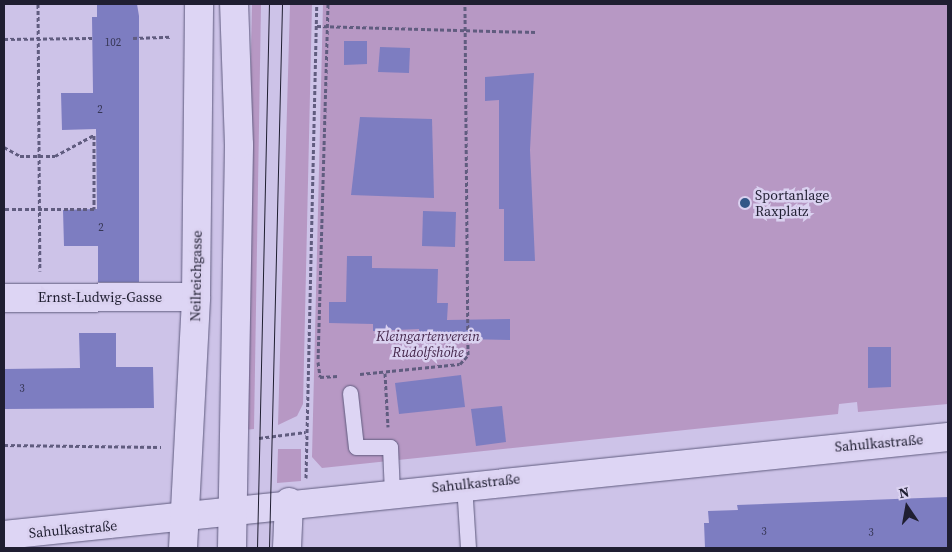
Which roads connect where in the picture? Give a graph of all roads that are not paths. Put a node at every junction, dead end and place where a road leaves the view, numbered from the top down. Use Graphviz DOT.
graph roads {
  1 [pos="199,4"];
  2 [pos="234,4"];
  3 [pos="196,297"];
  4 [pos="4,298"];
  5 [pos="350,393"];
  6 [pos="948,437"];
  7 [pos="464,484"];
  8 [pos="392,492"];
  9 [pos="289,502"];
  10 [pos="232,511"];
  11 [pos="186,518"];
  12 [pos="4,535"];
  13 [pos="183,548"];
  14 [pos="232,548"];
  15 [pos="287,548"];
  16 [pos="468,548"];
  1 -- 3 [label="street, Neilreichgasse"];
  2 -- 10 [label="street"];
  3 -- 4 [label="street, Ernst-Ludwig-Gasse"];
  3 -- 11 [label="street, Neilreichgasse"];
  5 -- 8 [label="lane"];
  6 -- 7 [label="street, Sahulkastraße"];
  7 -- 8 [label="street, Sahulkastraße"];
  7 -- 16 [label="lane"];
  8 -- 9 [label="street, Sahulkastraße"];
  9 -- 10 [label="street, Sahulkastraße"];
  9 -- 15 [label="street"];
  10 -- 11 [label="street, Sahulkastraße"];
  10 -- 14 [label="street"];
  11 -- 12 [label="street, Sahulkastraße"];
  11 -- 13 [label="street, Neilreichgasse"];
}
